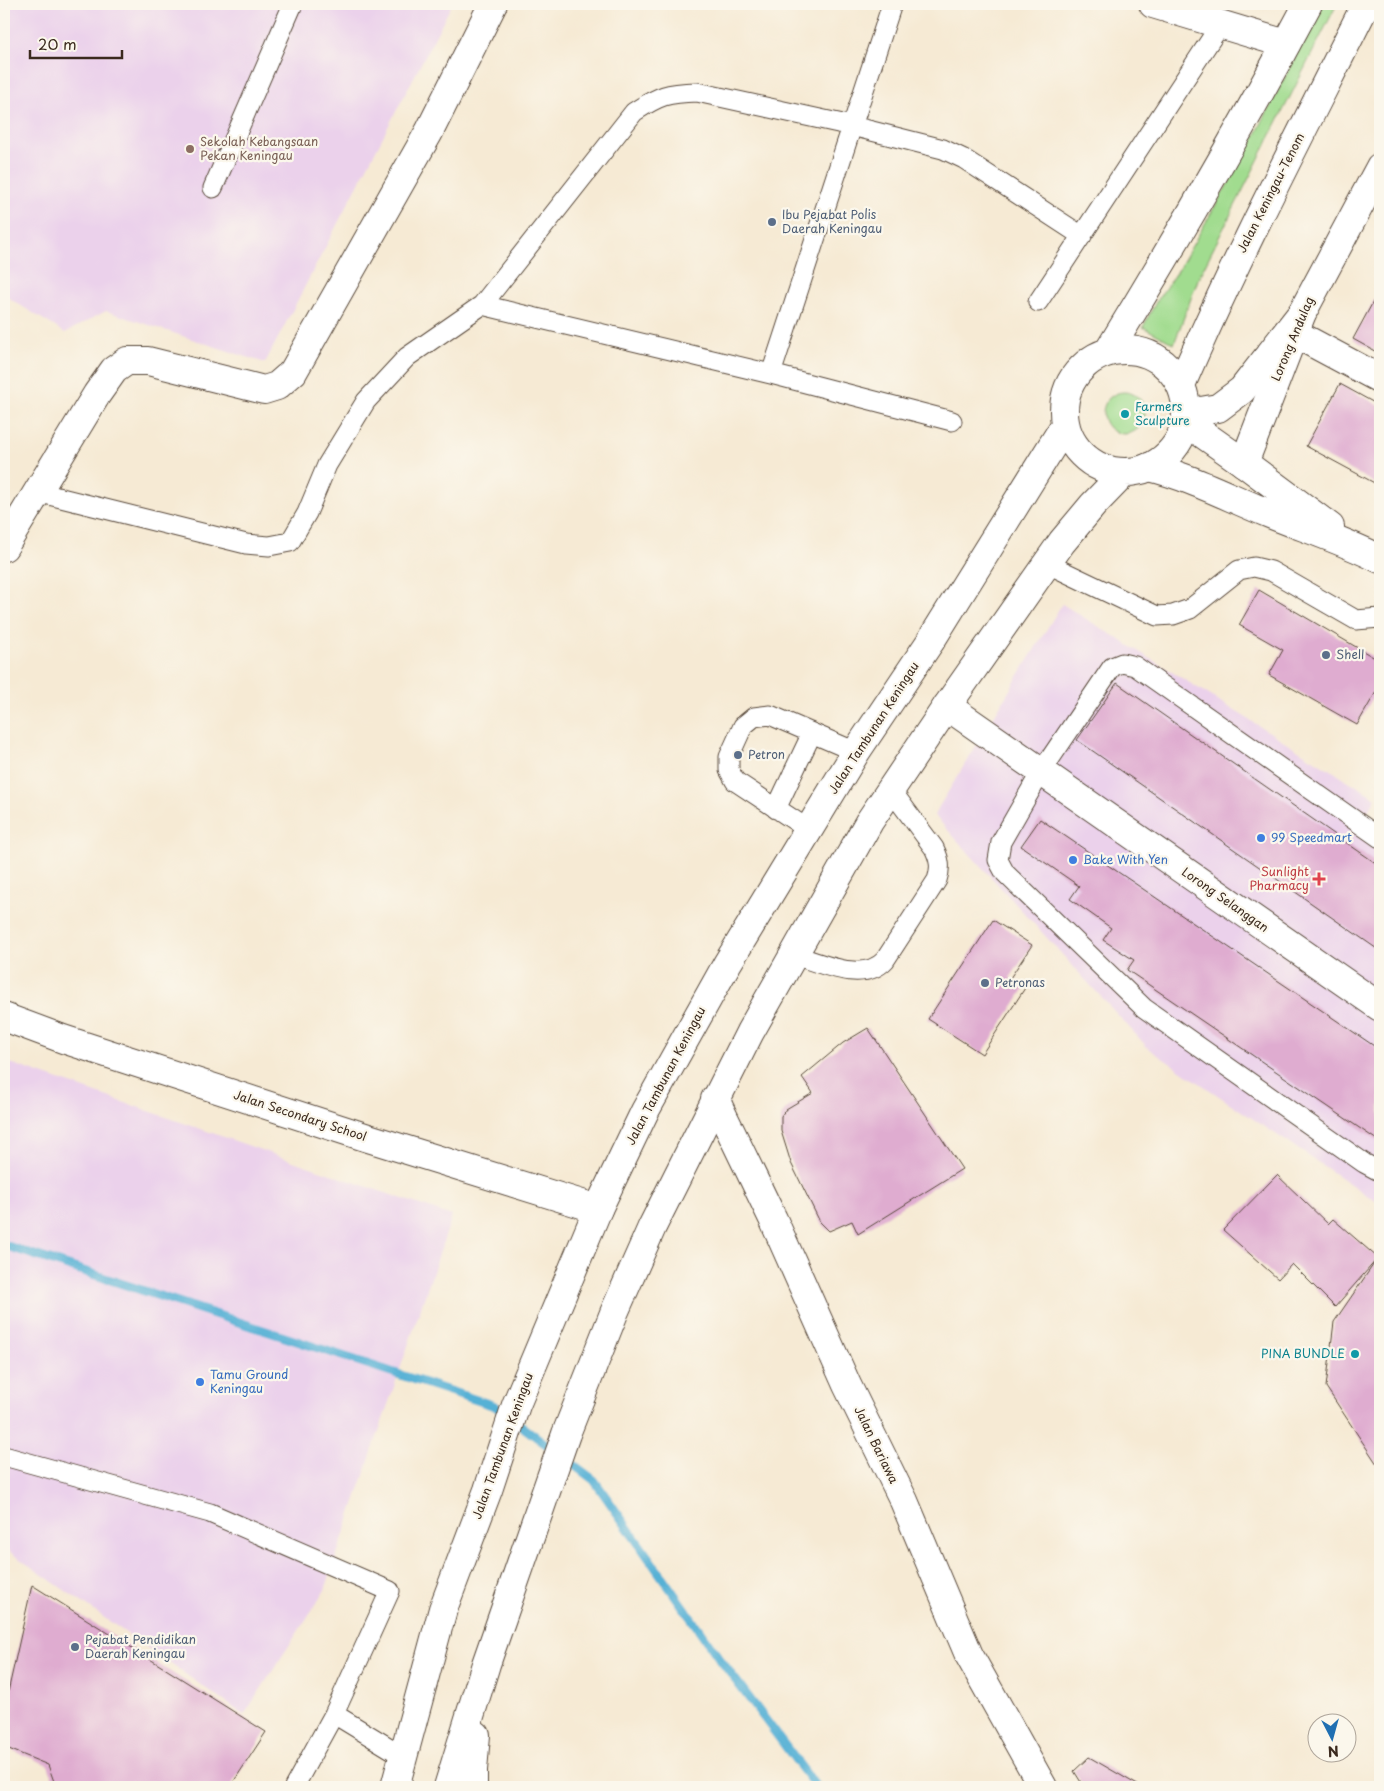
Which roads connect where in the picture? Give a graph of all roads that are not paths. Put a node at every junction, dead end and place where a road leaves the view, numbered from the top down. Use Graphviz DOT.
graph roads {
  1 [pos="293,4"];
  2 [pos="493,4"];
  3 [pos="892,4"];
  4 [pos="1153,4"];
  5 [pos="1308,4"];
  6 [pos="1366,4"];
  7 [pos="1220,24"];
  8 [pos="1286,44"];
  9 [pos="852,126"];
  10 [pos="1380,166"];
  11 [pos="213,188"];
  12 [pos="1082,236"];
  13 [pos="1038,302"];
  14 [pos="482,305"];
  15 [pos="1298,323"];
  16 [pos="1108,352"];
  17 [pos="771,374"];
  18 [pos="1380,379"];
  19 [pos="1185,406"];
  20 [pos="952,421"];
  21 [pos="1065,425"];
  22 [pos="1244,463"];
  23 [pos="1137,470"];
  24 [pos="37,492"];
  25 [pos="1355,546"];
  26 [pos="4,547"];
  27 [pos="1380,559"];
  28 [pos="1048,564"];
  29 [pos="1380,618"];
  30 [pos="947,706"];
  31 [pos="812,733"];
  32 [pos="856,752"];
  33 [pos="1041,772"];
  34 [pos="891,790"];
  35 [pos="776,808"];
  36 [pos="809,830"];
  37 [pos="1380,838"];
  38 [pos="794,955"];
  39 [pos="1380,1007"];
  40 [pos="4,1017"];
  41 [pos="715,1100"];
  42 [pos="1380,1169"];
  43 [pos="598,1209"];
  44 [pos="4,1456"];
  45 [pos="486,1664"];
  46 [pos="334,1714"];
  47 [pos="403,1756"];
  48 [pos="294,1787"];
  49 [pos="394,1787"];
  50 [pos="448,1787"];
  51 [pos="473,1787"];
  52 [pos="1043,1787"];
  1 -- 11 [label="lane"];
  2 -- 24 [label="main road"];
  3 -- 9 [label="lane"];
  4 -- 7 [label="main road"];
  5 -- 8 [label="main road"];
  6 -- 19 [label="main road, Jalan Keningau-Tenom"];
  7 -- 8 [label="main road"];
  7 -- 12 [label="lane"];
  8 -- 16 [label="main road"];
  9 -- 12 [label="lane"];
  9 -- 14 [label="lane"];
  9 -- 17 [label="lane"];
  10 -- 15 [label="main road, Lorong Andulag"];
  12 -- 13 [label="lane"];
  14 -- 17 [label="lane"];
  14 -- 24 [label="lane"];
  15 -- 18 [label="main road"];
  15 -- 19 [label="main road"];
  15 -- 22 [label="main road, Lorong Andulag"];
  16 -- 19 [label="main road"];
  16 -- 21 [label="main road"];
  17 -- 20 [label="lane"];
  19 -- 22 [label="main road"];
  19 -- 23 [label="main road"];
  21 -- 23 [label="main road"];
  21 -- 32 [label="main road, Jalan Tambunan Keningau"];
  22 -- 25 [label="main road"];
  23 -- 25 [label="main road"];
  23 -- 28 [label="main road"];
  24 -- 26 [label="main road"];
  25 -- 27 [label="main road"];
  28 -- 29 [label="lane"];
  28 -- 30 [label="main road"];
  30 -- 33 [label="main road, Lorong Selanggan"];
  30 -- 34 [label="main road"];
  31 -- 32 [label="lane"];
  31 -- 35 [label="lane"];
  31 -- 35 [label="lane"];
  32 -- 36 [label="main road, Jalan Tambunan Keningau"];
  33 -- 37 [label="lane"];
  33 -- 39 [label="main road, Lorong Selanggan"];
  33 -- 42 [label="lane"];
  34 -- 38 [label="main road"];
  34 -- 38 [label="lane"];
  35 -- 36 [label="lane"];
  36 -- 43 [label="main road, Jalan Tambunan Keningau"];
  38 -- 41 [label="main road"];
  40 -- 43 [label="main road, Jalan Secondary School"];
  41 -- 45 [label="main road"];
  41 -- 52 [label="main road, Jalan Bariawa"];
  43 -- 47 [label="main road, Jalan Tambunan Keningau"];
  44 -- 46 [label="lane"];
  45 -- 50 [label="main road"];
  45 -- 51 [label="main road"];
  46 -- 47 [label="lane"];
  46 -- 48 [label="lane"];
  47 -- 49 [label="main road, Jalan Tambunan Keningau"];
}
